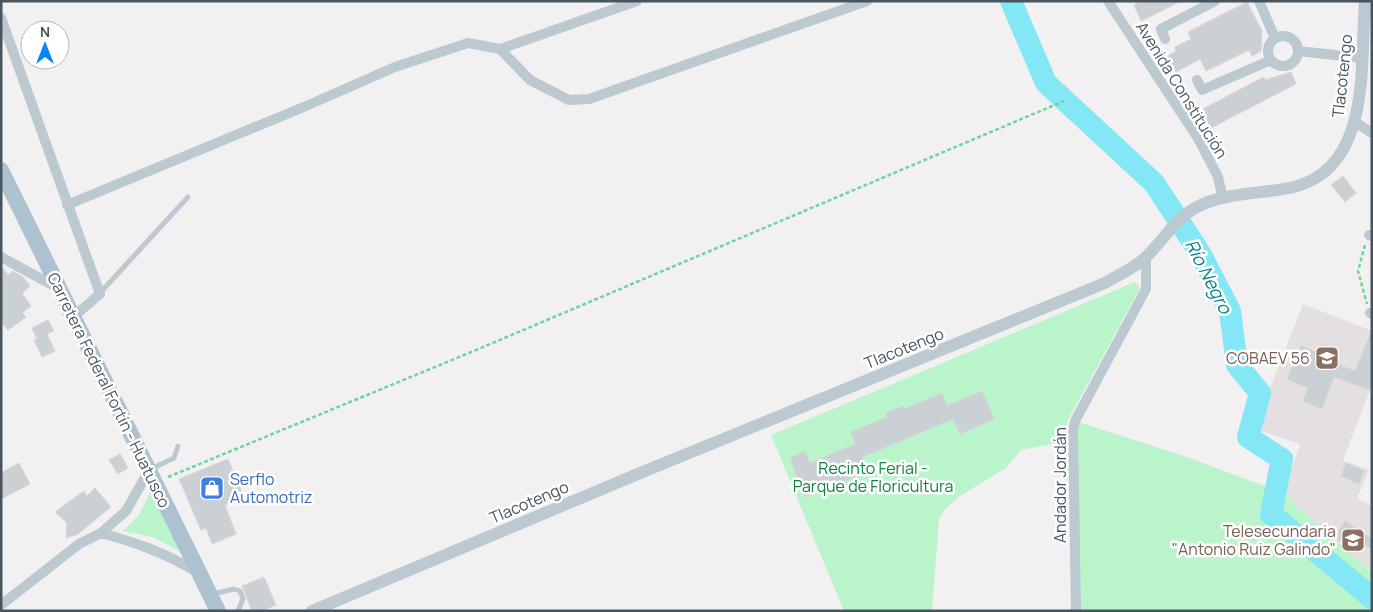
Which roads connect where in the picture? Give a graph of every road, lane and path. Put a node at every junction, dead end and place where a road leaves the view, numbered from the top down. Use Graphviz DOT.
graph roads {
  1 [pos="637,1"];
  2 [pos="867,1"];
  3 [pos="1108,1"];
  4 [pos="1215,1"];
  5 [pos="1259,1"];
  6 [pos="1365,1"];
  7 [pos="1,18"];
  8 [pos="1276,38"];
  9 [pos="1165,39"];
  10 [pos="500,49"];
  11 [pos="1298,51"];
  12 [pos="1362,58"];
  13 [pos="1271,60"];
  14 [pos="1197,80"];
  15 [pos="1064,101"];
  16 [pos="1355,122"];
  17 [pos="1372,133"];
  18 [pos="1,170"];
  19 [pos="188,197"];
  20 [pos="1223,198"];
  21 [pos="67,205"];
  22 [pos="1370,236"];
  23 [pos="1,257"];
  24 [pos="1146,258"];
  25 [pos="59,289"];
  26 [pos="100,294"];
  27 [pos="1371,313"];
  28 [pos="73,317"];
  29 [pos="178,446"];
  30 [pos="152,476"];
  31 [pos="101,533"];
  32 [pos="200,574"];
  33 [pos="210,595"];
  34 [pos="1,604"];
  35 [pos="218,611"];
  36 [pos="238,611"];
  37 [pos="312,611"];
  38 [pos="1076,611"];
  1 -- 10 [label="street"];
  2 -- 10 [label="street"];
  3 -- 20 [label="street, Avenida Constitución"];
  4 -- 9 [label="street"];
  5 -- 8 [label="street"];
  6 -- 12 [label="street, Tlacotengo"];
  7 -- 21 [label="street"];
  8 -- 11 [label="street"];
  8 -- 13 [label="street"];
  10 -- 21 [label="street"];
  11 -- 12 [label="street"];
  11 -- 13 [label="street"];
  12 -- 16 [label="street, Tlacotengo"];
  13 -- 14 [label="street"];
  15 -- 30 [label="path"];
  16 -- 17 [label="street"];
  16 -- 20 [label="street, Tlacotengo"];
  18 -- 25 [label="main road, Carretera Federal Fortín - Huatusco"];
  19 -- 26 [label="lane"];
  20 -- 24 [label="street, Tlacotengo"];
  21 -- 26 [label="street"];
  22 -- 27 [label="path"];
  23 -- 25 [label="street"];
  24 -- 37 [label="street, Tlacotengo"];
  24 -- 38 [label="street, Andador Jordán"];
  25 -- 28 [label="main road, Carretera Federal Fortín - Huatusco"];
  26 -- 28 [label="street"];
  28 -- 30 [label="main road, Carretera Federal Fortín - Huatusco"];
  29 -- 30 [label="lane"];
  30 -- 31 [label="street"];
  30 -- 32 [label="main road, Carretera Federal Fortín - Huatusco"];
  31 -- 32 [label="street"];
  31 -- 34 [label="street"];
  32 -- 33 [label="main road, Carretera Federal Fortín - Huatusco"];
  33 -- 35 [label="main road, Carretera Federal Fortín - Huatusco"];
  33 -- 36 [label="lane"];
}
